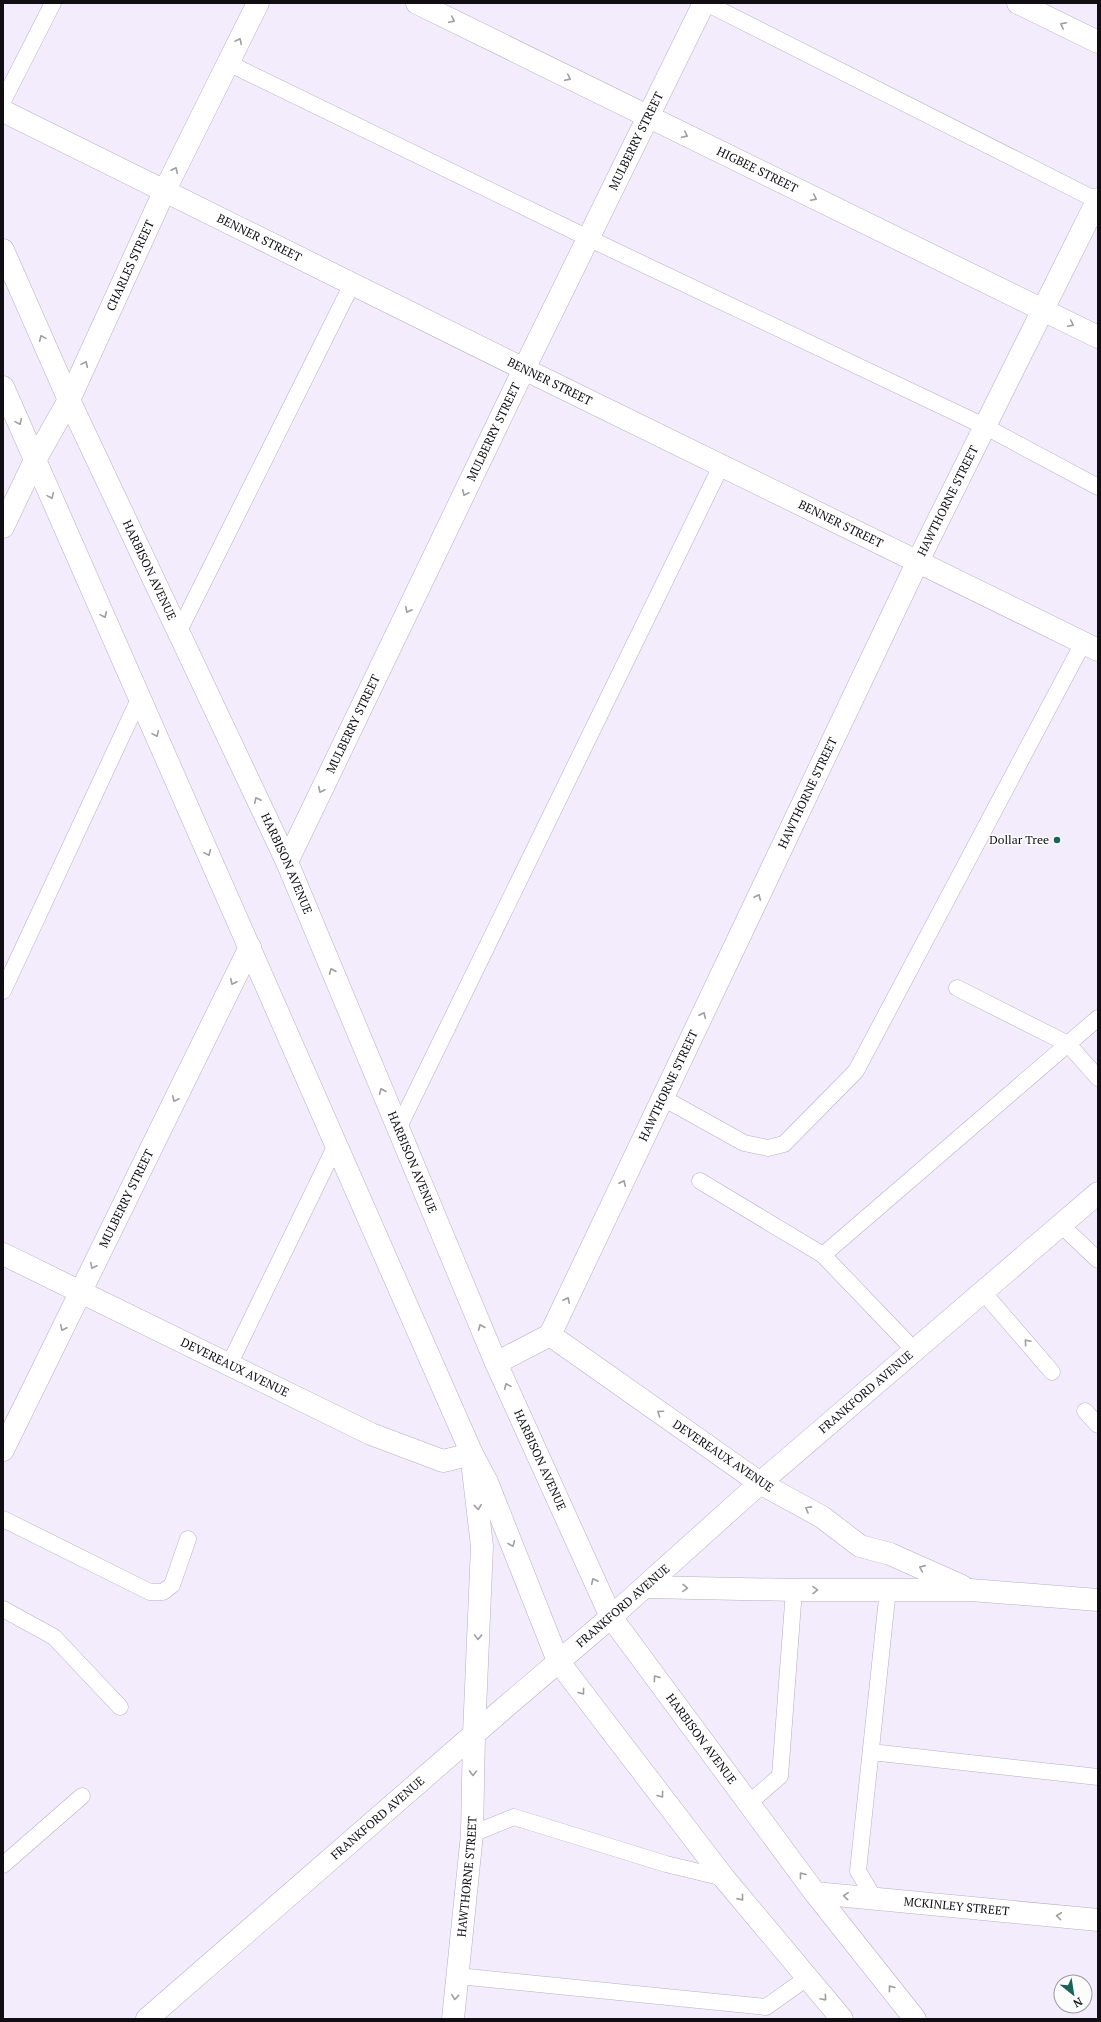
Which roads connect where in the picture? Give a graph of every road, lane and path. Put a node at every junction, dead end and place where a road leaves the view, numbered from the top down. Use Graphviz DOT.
graph roads {
  1 [pos="53,3"];
  2 [pos="258,3"];
  3 [pos="417,3"];
  4 [pos="705,3"];
  5 [pos="1018,3"];
  6 [pos="1098,42"];
  7 [pos="228,62"];
  8 [pos="3,101"];
  9 [pos="3,111"];
  10 [pos="648,117"];
  11 [pos="164,192"];
  12 [pos="1098,200"];
  13 [pos="588,238"];
  14 [pos="3,250"];
  15 [pos="352,284"];
  16 [pos="1044,311"];
  17 [pos="1098,337"];
  18 [pos="524,369"];
  19 [pos="3,387"];
  20 [pos="69,400"];
  21 [pos="986,427"];
  22 [pos="36,460"];
  23 [pos="721,466"];
  24 [pos="1098,486"];
  25 [pos="3,527"];
  26 [pos="918,561"];
  27 [pos="178,633"];
  28 [pos="1091,647"];
  29 [pos="140,697"];
  30 [pos="287,862"];
  31 [pos="250,947"];
  32 [pos="957,988"];
  33 [pos="3,991"];
  34 [pos="1098,1018"];
  35 [pos="1068,1044"];
  36 [pos="1098,1078"];
  37 [pos="663,1098"];
  38 [pos="398,1129"];
  39 [pos="336,1145"];
  40 [pos="700,1181"];
  41 [pos="1098,1193"];
  42 [pos="1061,1224"];
  43 [pos="3,1254"];
  44 [pos="823,1255"];
  45 [pos="1098,1260"];
  46 [pos="983,1292"];
  47 [pos="80,1293"];
  48 [pos="550,1335"];
  49 [pos="915,1351"];
  50 [pos="496,1363"];
  51 [pos="229,1364"];
  52 [pos="1052,1372"];
  53 [pos="1085,1411"];
  54 [pos="1098,1425"];
  55 [pos="3,1450"];
  56 [pos="472,1454"];
  57 [pos="760,1483"];
  58 [pos="3,1518"];
  59 [pos="188,1539"];
  60 [pos="646,1588"];
  61 [pos="888,1589"];
  62 [pos="794,1590"];
  63 [pos="970,1590"];
  64 [pos="1098,1600"];
  65 [pos="3,1609"];
  66 [pos="611,1617"];
  67 [pos="558,1661"];
  68 [pos="120,1707"];
  69 [pos="474,1734"];
  70 [pos="871,1752"];
  71 [pos="1098,1777"];
  72 [pos="82,1796"];
  73 [pos="749,1803"];
  74 [pos="472,1834"];
  75 [pos="3,1865"];
  76 [pos="724,1878"];
  77 [pos="815,1893"];
  78 [pos="874,1898"];
  79 [pos="1098,1920"];
  80 [pos="458,1976"];
  81 [pos="807,1978"];
  82 [pos="147,2019"];
  83 [pos="453,2019"];
  84 [pos="842,2019"];
  85 [pos="915,2019"];
  1 -- 8 [label="lane"];
  7 -- 2 [label="street, CHARLES STREET, one-way"];
  3 -- 10 [label="street, HIGBEE STREET, one-way"];
  4 -- 10 [label="street, MULBERRY STREET"];
  4 -- 12 [label="lane"];
  6 -- 5 [label="street, one-way"];
  11 -- 7 [label="street, CHARLES STREET, one-way"];
  7 -- 13 [label="lane"];
  9 -- 11 [label="street, BENNER STREET"];
  10 -- 13 [label="street, MULBERRY STREET"];
  10 -- 16 [label="street, HIGBEE STREET, one-way"];
  11 -- 15 [label="street, BENNER STREET"];
  20 -- 11 [label="street, CHARLES STREET, one-way"];
  12 -- 16 [label="street, HAWTHORNE STREET"];
  13 -- 18 [label="street, MULBERRY STREET"];
  13 -- 21 [label="lane"];
  20 -- 14 [label="street, HARBISON AVENUE, one-way"];
  15 -- 18 [label="street, BENNER STREET"];
  15 -- 27 [label="lane"];
  16 -- 17 [label="street, HIGBEE STREET, one-way"];
  16 -- 21 [label="street, HAWTHORNE STREET"];
  18 -- 23 [label="street, BENNER STREET"];
  18 -- 30 [label="street, MULBERRY STREET, one-way"];
  19 -- 22 [label="street, one-way"];
  20 -- 22 [label="street, CHARLES STREET"];
  20 -- 27 [label="street, HARBISON AVENUE"];
  21 -- 24 [label="lane"];
  21 -- 26 [label="street, HAWTHORNE STREET"];
  22 -- 25 [label="street, CHARLES STREET"];
  22 -- 29 [label="street, one-way"];
  23 -- 26 [label="street, BENNER STREET"];
  23 -- 38 [label="lane"];
  26 -- 28 [label="street, BENNER STREET"];
  37 -- 26 [label="street, HAWTHORNE STREET, one-way"];
  30 -- 27 [label="street, HARBISON AVENUE, one-way"];
  28 -- 37 [label="lane"];
  29 -- 31 [label="street, one-way"];
  29 -- 33 [label="lane"];
  38 -- 30 [label="street, HARBISON AVENUE, one-way"];
  31 -- 39 [label="street"];
  31 -- 47 [label="street, MULBERRY STREET, one-way"];
  32 -- 35 [label="lane"];
  34 -- 35 [label="lane"];
  35 -- 36 [label="lane"];
  35 -- 44 [label="lane"];
  48 -- 37 [label="street, HAWTHORNE STREET, one-way"];
  50 -- 38 [label="street, HARBISON AVENUE, one-way"];
  39 -- 51 [label="lane"];
  39 -- 56 [label="street"];
  40 -- 44 [label="lane"];
  41 -- 42 [label="street, FRANKFORD AVENUE"];
  42 -- 45 [label="lane"];
  42 -- 46 [label="street, FRANKFORD AVENUE"];
  43 -- 47 [label="street, DEVEREAUX AVENUE"];
  44 -- 49 [label="lane"];
  46 -- 49 [label="street, FRANKFORD AVENUE"];
  52 -- 46 [label="lane, one-way"];
  47 -- 51 [label="street, DEVEREAUX AVENUE"];
  47 -- 55 [label="street, MULBERRY STREET, one-way"];
  48 -- 50 [label="street"];
  57 -- 48 [label="street, DEVEREAUX AVENUE, one-way"];
  49 -- 57 [label="street, FRANKFORD AVENUE"];
  66 -- 50 [label="street, HARBISON AVENUE, one-way"];
  51 -- 56 [label="street, DEVEREAUX AVENUE"];
  53 -- 54 [label="lane"];
  56 -- 67 [label="street, one-way"];
  56 -- 69 [label="street, HAWTHORNE STREET, one-way"];
  57 -- 60 [label="street, FRANKFORD AVENUE"];
  63 -- 57 [label="street, DEVEREAUX AVENUE, one-way"];
  58 -- 59 [label="lane"];
  60 -- 62 [label="street, DEVEREAUX AVENUE, one-way"];
  60 -- 66 [label="street, FRANKFORD AVENUE"];
  62 -- 61 [label="street, DEVEREAUX AVENUE, one-way"];
  61 -- 63 [label="street, DEVEREAUX AVENUE"];
  61 -- 70 [label="lane"];
  62 -- 73 [label="lane"];
  63 -- 64 [label="street, DEVEREAUX AVENUE"];
  65 -- 68 [label="lane"];
  66 -- 67 [label="street, FRANKFORD AVENUE"];
  73 -- 66 [label="street, HARBISON AVENUE, one-way"];
  67 -- 69 [label="street, FRANKFORD AVENUE"];
  67 -- 76 [label="street, one-way"];
  69 -- 74 [label="street, HAWTHORNE STREET, one-way"];
  69 -- 82 [label="street, FRANKFORD AVENUE"];
  70 -- 71 [label="lane"];
  70 -- 78 [label="lane"];
  72 -- 75 [label="lane"];
  77 -- 73 [label="street, HARBISON AVENUE, one-way"];
  74 -- 76 [label="lane"];
  74 -- 80 [label="street, HAWTHORNE STREET"];
  76 -- 81 [label="street, one-way"];
  78 -- 77 [label="street, MCKINLEY STREET, one-way"];
  85 -- 77 [label="street, HARBISON AVENUE, one-way"];
  79 -- 78 [label="street, MCKINLEY STREET, one-way"];
  80 -- 81 [label="lane"];
  80 -- 83 [label="street, HAWTHORNE STREET, one-way"];
  81 -- 84 [label="street, one-way"];
}
